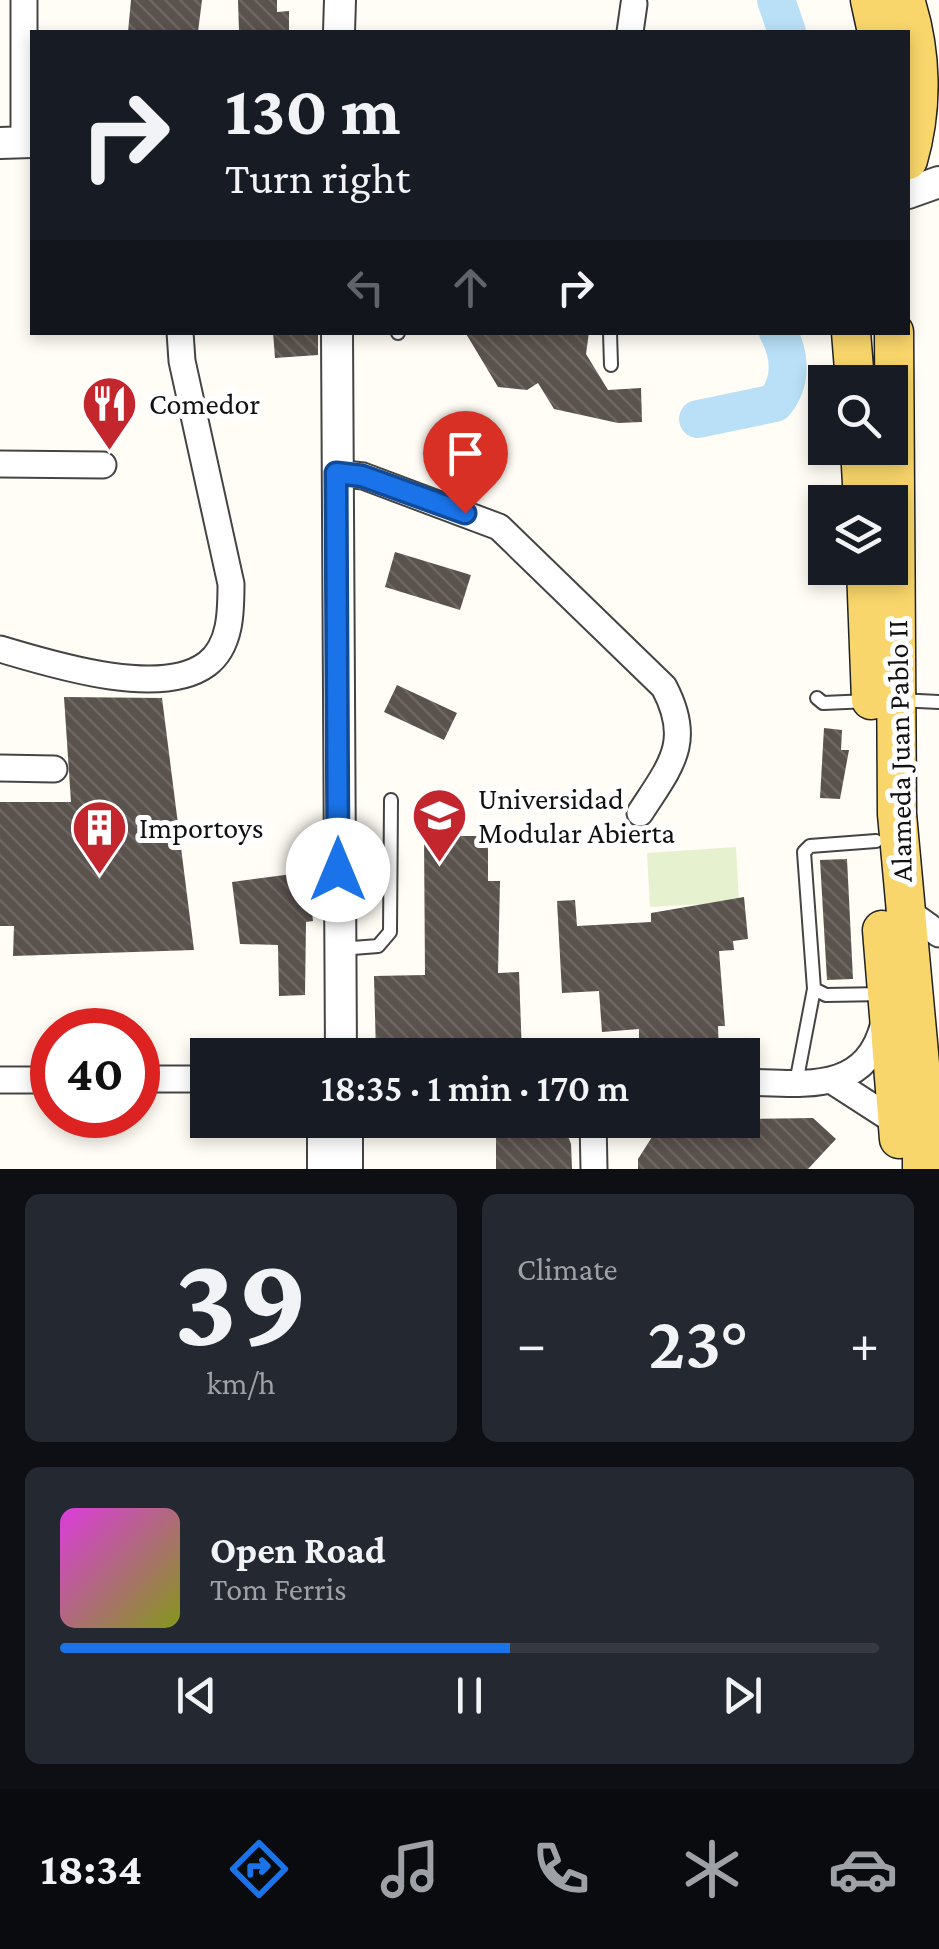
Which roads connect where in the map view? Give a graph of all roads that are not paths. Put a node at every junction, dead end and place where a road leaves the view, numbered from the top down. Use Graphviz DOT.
graph roads {
  1 [pos="24,0"];
  2 [pos="340,0"];
  3 [pos="870,0"];
  4 [pos="906,0"];
  5 [pos="634,4"];
  6 [pos="340,30"];
  7 [pos="630,30"];
  8 [pos="876,30"];
  9 [pos="916,44"];
  10 [pos="939,123"];
  11 [pos="19,142"];
  12 [pos="910,149"];
  13 [pos="939,182"];
  14 [pos="910,192"];
  15 [pos="180,335"];
  16 [pos="337,335"];
  17 [pos="610,335"];
  18 [pos="851,335"];
  19 [pos="894,335"];
  20 [pos="611,365"];
  21 [pos="854,365"];
  22 [pos="0,464"];
  23 [pos="103,465"];
  24 [pos="336,473"];
  25 [pos="868,585"];
  26 [pos="0,650"];
  27 [pos="818,698"];
  28 [pos="884,700"];
  29 [pos="939,702"];
  30 [pos="0,768"];
  31 [pos="54,769"];
  32 [pos="391,800"];
  33 [pos="640,812"];
  34 [pos="876,841"];
  35 [pos="902,908"];
  36 [pos="939,934"];
  37 [pos="338,950"];
  38 [pos="338,985"];
  39 [pos="814,989"];
  40 [pos="887,1002"];
  41 [pos="327,1038"];
  42 [pos="341,1038"];
  43 [pos="939,1042"];
  44 [pos="190,1079"];
  45 [pos="0,1080"];
  46 [pos="30,1080"];
  47 [pos="160,1080"];
  48 [pos="760,1082"];
  49 [pos="834,1082"];
  50 [pos="796,1083"];
  51 [pos="922,1086"];
  52 [pos="899,1124"];
  53 [pos="323,1138"];
  54 [pos="335,1138"];
  55 [pos="347,1138"];
  56 [pos="593,1138"];
  57 [pos="323,1169"];
  58 [pos="335,1169"];
  59 [pos="347,1169"];
  60 [pos="594,1169"];
  61 [pos="896,1169"];
  62 [pos="922,1169"];
  63 [pos="930,1169"];
  1 -- 11 [label="street"];
  2 -- 6 [label="street"];
  3 -- 8 [label="main road"];
  4 -- 9 [label="main road"];
  5 -- 7 [label="street"];
  9 -- 10 [label="main road"];
  9 -- 12 [label="main road"];
  13 -- 14 [label="street"];
  15 -- 26 [label="street"];
  16 -- 24 [label="street"];
  17 -- 20 [label="lane"];
  18 -- 21 [label="main road"];
  19 -- 28 [label="main road, Alameda Juan Pablo II"];
  22 -- 23 [label="street"];
  24 -- 33 [label="street"];
  24 -- 37 [label="street"];
  25 -- 28 [label="main road, Alameda Juan Pablo II"];
  27 -- 28 [label="lane"];
  28 -- 29 [label="lane"];
  28 -- 34 [label="main road, Alameda Juan Pablo II"];
  28 -- 35 [label="main road, Alameda Juan Pablo II"];
  30 -- 31 [label="street"];
  32 -- 37 [label="lane"];
  34 -- 39 [label="lane"];
  34 -- 40 [label="main road, Alameda Juan Pablo II"];
  35 -- 36 [label="street"];
  35 -- 51 [label="main road, Alameda Juan Pablo II"];
  37 -- 38 [label="street"];
  38 -- 41 [label="street"];
  38 -- 42 [label="street"];
  39 -- 40 [label="lane"];
  39 -- 50 [label="lane"];
  40 -- 49 [label="street"];
  40 -- 52 [label="main road, Alameda Juan Pablo II"];
  43 -- 51 [label="street"];
  44 -- 47 [label="street"];
  45 -- 46 [label="street"];
  48 -- 50 [label="street"];
  49 -- 50 [label="street"];
  49 -- 52 [label="street"];
  51 -- 62 [label="main road, Alameda Juan Pablo II"];
  51 -- 63 [label="main road"];
  52 -- 61 [label="main road, Alameda Juan Pablo II"];
  53 -- 57 [label="street"];
  54 -- 58 [label="street"];
  55 -- 59 [label="street"];
  56 -- 60 [label="street"];
}
